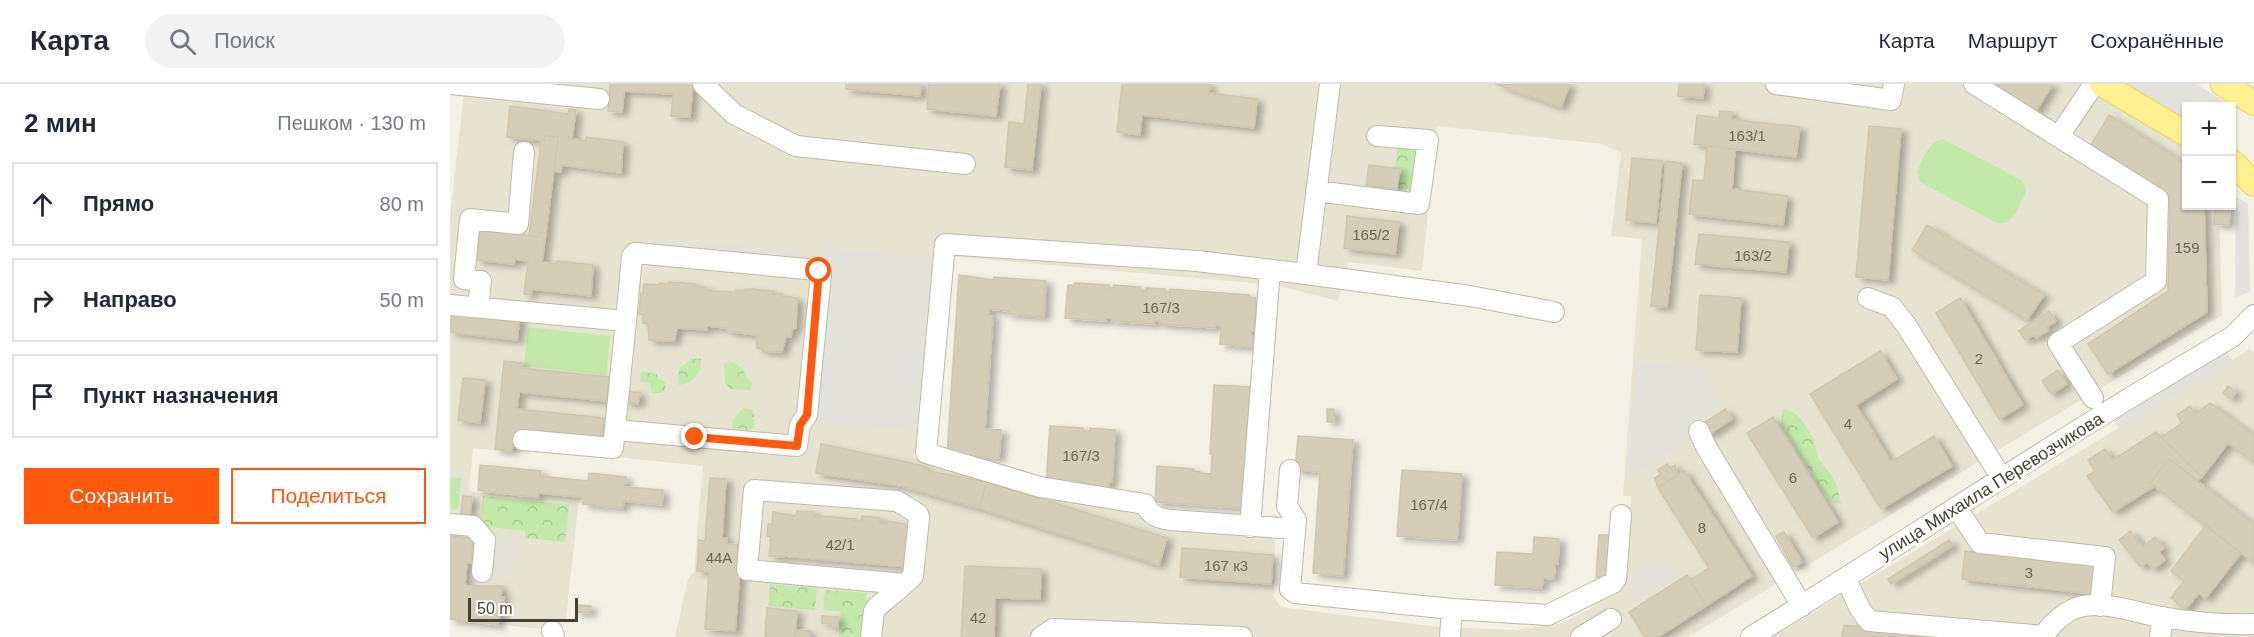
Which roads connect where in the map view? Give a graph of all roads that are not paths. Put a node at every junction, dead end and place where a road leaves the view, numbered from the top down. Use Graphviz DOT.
graph roads {
  1 [pos="450,84"];
  2 [pos="703,84"];
  3 [pos="1330,84"];
  4 [pos="1776,84"];
  5 [pos="1894,84"];
  6 [pos="1974,84"];
  7 [pos="2094,84"];
  8 [pos="2102,84"];
  9 [pos="2223,84"];
  10 [pos="599,99"];
  11 [pos="2254,103"];
  12 [pos="2182,131"];
  13 [pos="1377,136"];
  14 [pos="2059,136"];
  15 [pos="524,152"];
  16 [pos="965,164"];
  17 [pos="2236,166"];
  18 [pos="2254,184"];
  19 [pos="1316,191"];
  20 [pos="1270,270"];
  21 [pos="1306,274"];
  22 [pos="1869,298"];
  23 [pos="450,305"];
  24 [pos="478,307"];
  25 [pos="1554,312"];
  26 [pos="2254,315"];
  27 [pos="626,321"];
  28 [pos="2254,331"];
  29 [pos="2232,337"];
  30 [pos="2093,398"];
  31 [pos="616,430"];
  32 [pos="1699,431"];
  33 [pos="523,440"];
  34 [pos="1290,470"];
  35 [pos="2001,477"];
  36 [pos="1956,507"];
  37 [pos="1621,515"];
  38 [pos="450,524"];
  39 [pos="1250,527"];
  40 [pos="1295,529"];
  41 [pos="482,572"];
  42 [pos="1846,579"];
  43 [pos="904,584"];
  44 [pos="1802,606"];
  45 [pos="2100,606"];
  46 [pos="1452,609"];
  47 [pos="1611,619"];
  48 [pos="2254,624"];
  49 [pos="2162,627"];
  50 [pos="871,637"];
  51 [pos="1041,637"];
  52 [pos="1242,637"];
  53 [pos="1450,637"];
  54 [pos="1581,637"];
  55 [pos="1751,637"];
  1 -- 10 [label="street"];
  2 -- 16 [label="street"];
  3 -- 19 [label="street"];
  4 -- 5 [label="street"];
  6 -- 14 [label="street"];
  7 -- 14 [label="street"];
  8 -- 12 [label="main road"];
  9 -- 11 [label="main road"];
  13 -- 19 [label="street"];
  14 -- 30 [label="street"];
  15 -- 24 [label="street"];
  17 -- 18 [label="main road"];
  19 -- 21 [label="street"];
  20 -- 21 [label="street"];
  20 -- 39 [label="street"];
  20 -- 39 [label="street"];
  21 -- 25 [label="street"];
  22 -- 35 [label="street"];
  23 -- 24 [label="street"];
  24 -- 27 [label="street"];
  26 -- 29 [label="street"];
  27 -- 31 [label="street"];
  27 -- 31 [label="street"];
  28 -- 29 [label="street"];
  29 -- 35 [label="street, улица Михаила Перевозчикова"];
  31 -- 33 [label="street"];
  32 -- 44 [label="street"];
  34 -- 40 [label="street"];
  35 -- 36 [label="street, улица Михаила Перевозчикова"];
  36 -- 42 [label="street, улица Михаила Перевозчикова"];
  36 -- 45 [label="street"];
  37 -- 46 [label="street"];
  38 -- 41 [label="street"];
  39 -- 40 [label="street"];
  40 -- 46 [label="street"];
  42 -- 44 [label="street, улица Михаила Перевозчикова"];
  42 -- 45 [label="street"];
  43 -- 43 [label="street"];
  43 -- 50 [label="street"];
  44 -- 55 [label="street, улица Михаила Перевозчикова"];
  45 -- 49 [label="street"];
  46 -- 53 [label="street"];
  47 -- 54 [label="street"];
  48 -- 49 [label="street"];
  51 -- 52 [label="street"];
}
